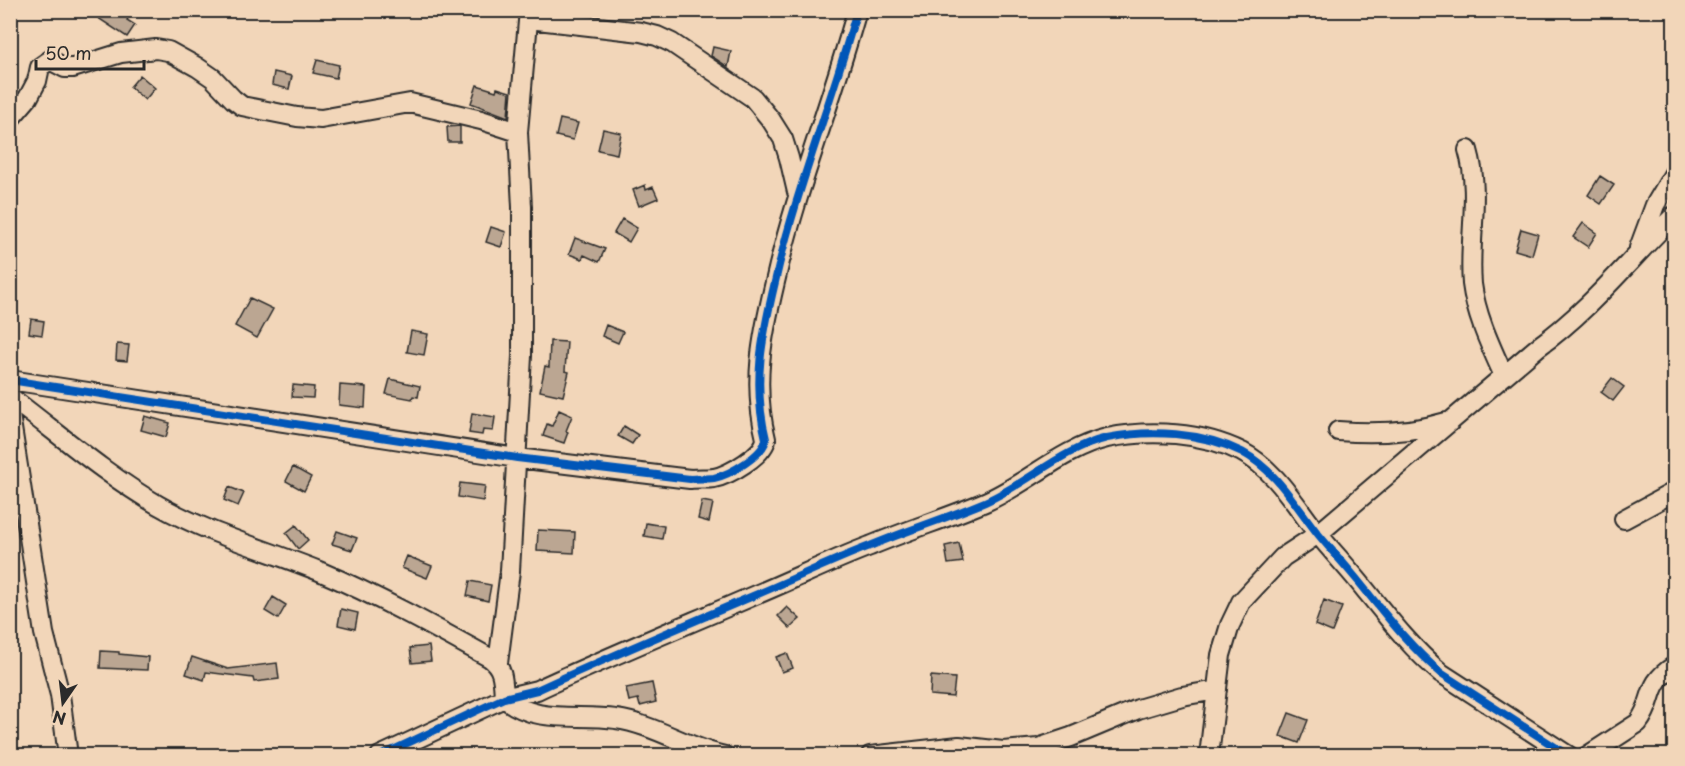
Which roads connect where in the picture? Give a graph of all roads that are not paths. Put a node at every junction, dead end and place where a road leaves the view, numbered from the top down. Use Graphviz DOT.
graph roads {
  1 [pos="857,10"];
  2 [pos="529,15"];
  3 [pos="10,119"];
  4 [pos="518,132"];
  5 [pos="1468,150"];
  6 [pos="1674,173"];
  7 [pos="797,195"];
  8 [pos="1674,216"];
  9 [pos="1637,252"];
  10 [pos="1504,376"];
  11 [pos="10,380"];
  12 [pos="10,397"];
  13 [pos="10,415"];
  14 [pos="1453,420"];
  15 [pos="1338,431"];
  16 [pos="517,458"];
  17 [pos="1674,492"];
  18 [pos="1624,519"];
  19 [pos="1318,534"];
  20 [pos="498,663"];
  21 [pos="1674,666"];
  22 [pos="1217,690"];
  23 [pos="504,698"];
  24 [pos="68,756"];
  25 [pos="380,756"];
  26 [pos="726,756"];
  27 [pos="870,756"];
  28 [pos="1209,756"];
  29 [pos="1569,756"];
  30 [pos="1587,756"];
  1 -- 7 [label="street"];
  2 -- 4 [label="street"];
  2 -- 7 [label="street"];
  3 -- 4 [label="street"];
  4 -- 16 [label="street"];
  5 -- 10 [label="street"];
  6 -- 9 [label="street"];
  7 -- 16 [label="street"];
  8 -- 9 [label="street"];
  9 -- 10 [label="street"];
  10 -- 14 [label="street"];
  11 -- 16 [label="street"];
  12 -- 20 [label="street"];
  13 -- 24 [label="street"];
  14 -- 15 [label="street"];
  14 -- 19 [label="street"];
  16 -- 20 [label="street"];
  17 -- 18 [label="street"];
  19 -- 22 [label="street"];
  19 -- 23 [label="street"];
  19 -- 29 [label="street"];
  20 -- 23 [label="street"];
  21 -- 30 [label="street"];
  22 -- 27 [label="street"];
  22 -- 28 [label="street"];
  23 -- 25 [label="street"];
  23 -- 26 [label="street"];
}
